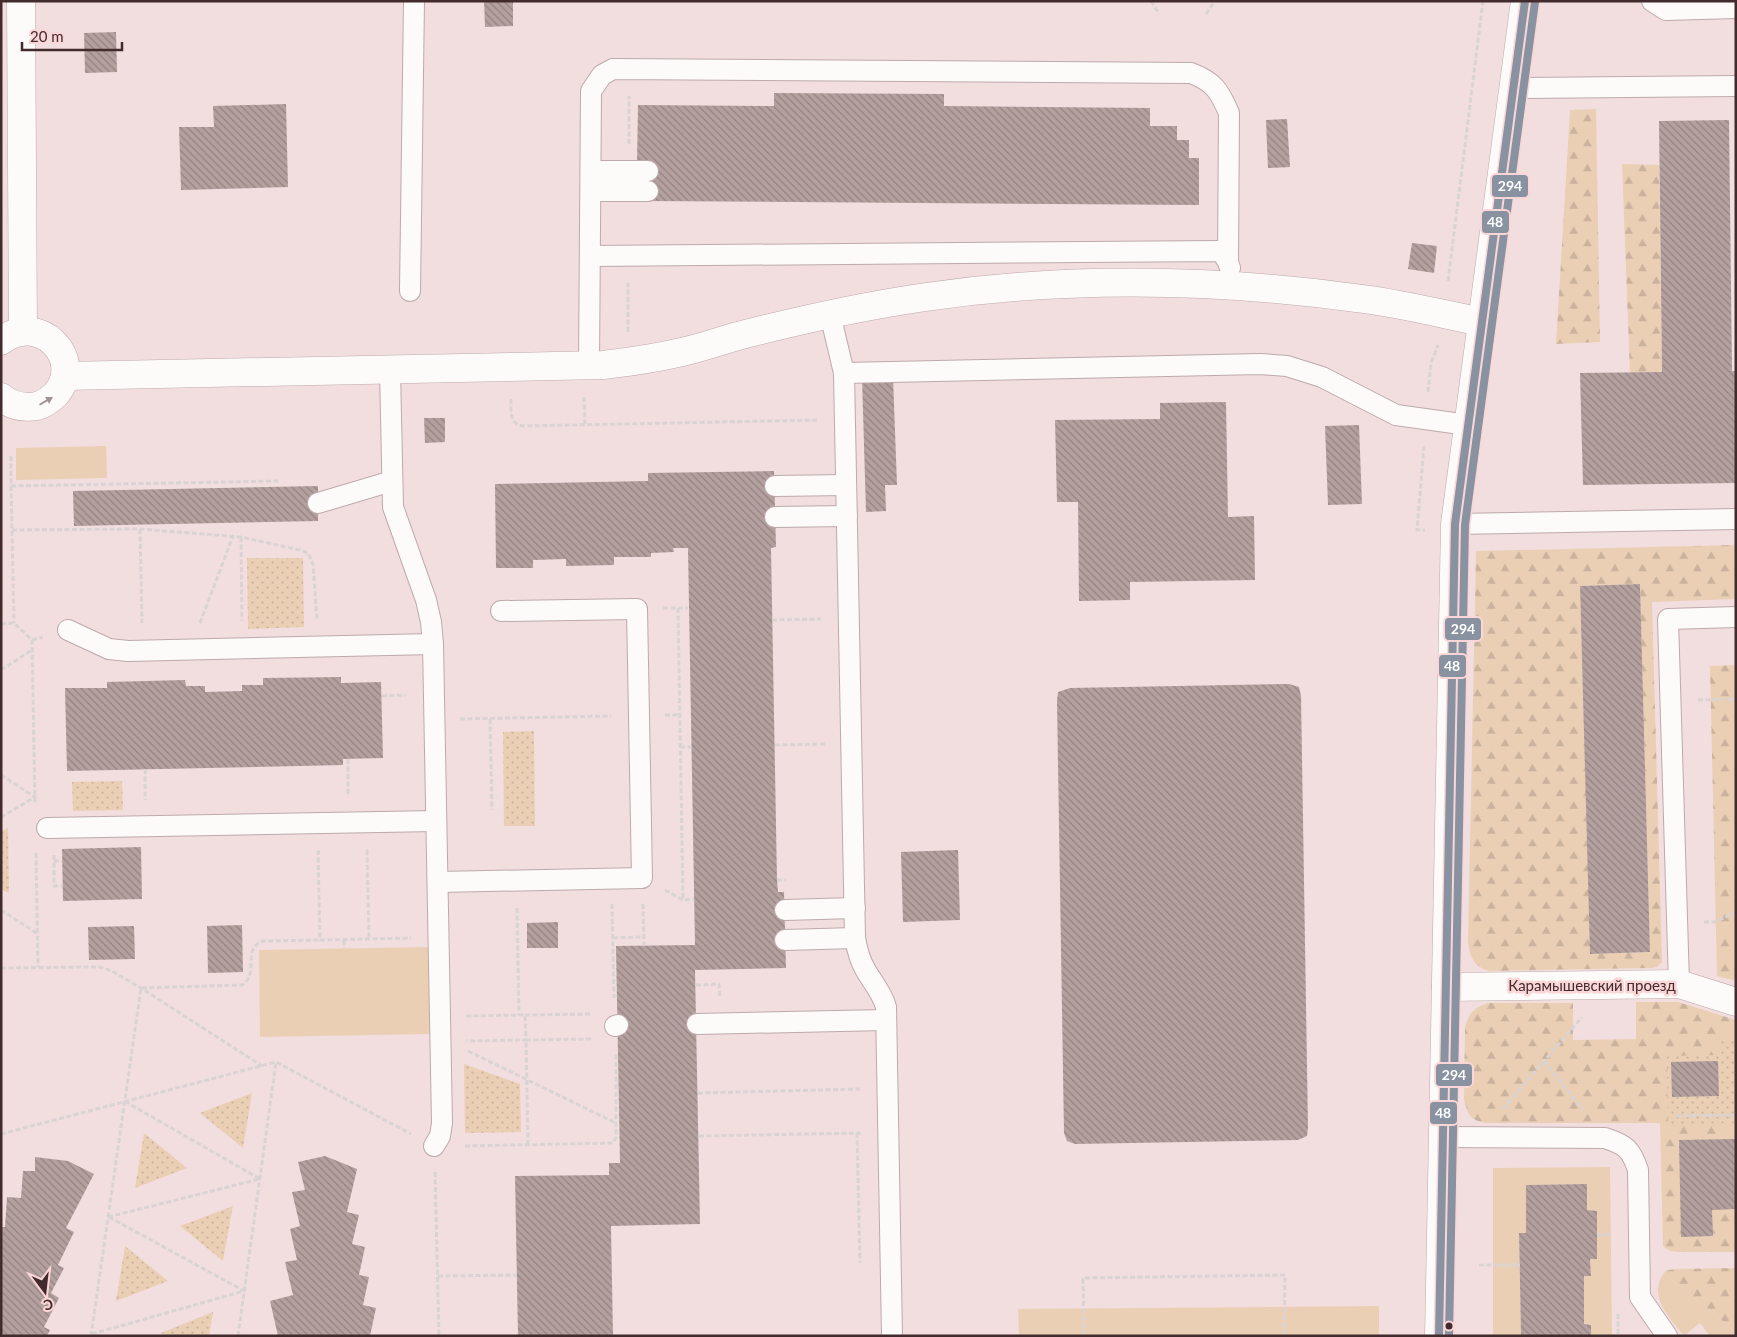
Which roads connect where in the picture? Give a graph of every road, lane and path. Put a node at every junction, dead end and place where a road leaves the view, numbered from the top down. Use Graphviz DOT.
graph roads {
  1 [pos="21,1"];
  2 [pos="414,1"];
  3 [pos="1151,1"];
  4 [pos="1215,1"];
  5 [pos="1483,1"];
  6 [pos="1525,1"];
  7 [pos="1652,1"];
  8 [pos="1736,8"];
  9 [pos="1159,14"];
  10 [pos="1206,14"];
  11 [pos="1736,86"];
  12 [pos="1513,88"];
  13 [pos="591,181"];
  14 [pos="648,181"];
  15 [pos="590,256"];
  16 [pos="1230,273"];
  17 [pos="1448,281"];
  18 [pos="410,292"];
  19 [pos="830,314"];
  20 [pos="1482,322"];
  21 [pos="12,336"];
  22 [pos="589,365"];
  23 [pos="390,370"];
  24 [pos="844,373"];
  25 [pos="65,376"];
  26 [pos="584,397"];
  27 [pos="511,399"];
  28 [pos="3,400"];
  29 [pos="845,419"];
  30 [pos="585,424"];
  31 [pos="1468,425"];
  32 [pos="11,456"];
  33 [pos="392,481"];
  34 [pos="278,482"];
  35 [pos="846,485"];
  36 [pos="11,486"];
  37 [pos="775,486"];
  38 [pos="318,503"];
  39 [pos="847,516"];
  40 [pos="775,517"];
  41 [pos="1736,519"];
  42 [pos="1455,524"];
  43 [pos="140,529"];
  44 [pos="12,530"];
  45 [pos="233,536"];
  46 [pos="241,537"];
  47 [pos="678,608"];
  48 [pos="688,608"];
  49 [pos="637,609"];
  50 [pos="501,611"];
  51 [pos="1736,617"];
  52 [pos="849,618"];
  53 [pos="772,620"];
  54 [pos="1,624"];
  55 [pos="14,624"];
  56 [pos="68,630"];
  57 [pos="32,640"];
  58 [pos="433,644"];
  59 [pos="320,647"];
  60 [pos="243,648"];
  61 [pos="189,649"];
  62 [pos="32,650"];
  63 [pos="142,650"];
  64 [pos="1,670"];
  65 [pos="1736,699"];
  66 [pos="1670,700"];
  67 [pos="680,715"];
  68 [pos="639,716"];
  69 [pos="490,719"];
  70 [pos="434,720"];
  71 [pos="851,744"];
  72 [pos="775,745"];
  73 [pos="680,747"];
  74 [pos="691,747"];
  75 [pos="348,759"];
  76 [pos="1,775"];
  77 [pos="492,810"];
  78 [pos="1,817"];
  79 [pos="436,820"];
  80 [pos="349,822"];
  81 [pos="47,828"];
  82 [pos="358,851"];
  83 [pos="326,852"];
  84 [pos="54,861"];
  85 [pos="62,861"];
  86 [pos="642,878"];
  87 [pos="611,879"];
  88 [pos="516,881"];
  89 [pos="438,882"];
  90 [pos="54,886"];
  91 [pos="62,886"];
  92 [pos="694,899"];
  93 [pos="854,908"];
  94 [pos="1,910"];
  95 [pos="785,910"];
  96 [pos="38,934"];
  97 [pos="644,937"];
  98 [pos="439,938"];
  99 [pos="613,938"];
  100 [pos="855,938"];
  101 [pos="369,939"];
  102 [pos="320,940"];
  103 [pos="344,940"];
  104 [pos="785,940"];
  105 [pos="644,946"];
  106 [pos="344,948"];
  107 [pos="1,968"];
  108 [pos="1679,984"];
  109 [pos="1610,985"];
  110 [pos="1446,987"];
  111 [pos="141,988"];
  112 [pos="1736,1002"];
  113 [pos="519,1015"];
  114 [pos="525,1015"];
  115 [pos="440,1017"];
  116 [pos="886,1020"];
  117 [pos="697,1024"];
  118 [pos="615,1026"];
  119 [pos="526,1040"];
  120 [pos="445,1042"];
  121 [pos="1544,1061"];
  122 [pos="276,1062"];
  123 [pos="262,1066"];
  124 [pos="526,1079"];
  125 [pos="887,1089"];
  126 [pos="698,1093"];
  127 [pos="125,1102"];
  128 [pos="1736,1115"];
  129 [pos="1676,1116"];
  130 [pos="616,1123"];
  131 [pos="857,1133"];
  132 [pos="888,1133"];
  133 [pos="1,1134"];
  134 [pos="699,1136"];
  135 [pos="1443,1137"];
  136 [pos="1478,1138"];
  137 [pos="1605,1138"];
  138 [pos="434,1146"];
  139 [pos="461,1146"];
  140 [pos="528,1146"];
  141 [pos="260,1179"];
  142 [pos="108,1217"];
  143 [pos="860,1263"];
  144 [pos="1479,1265"];
  145 [pos="1520,1265"];
  146 [pos="517,1275"];
  147 [pos="438,1276"];
  148 [pos="244,1291"];
  149 [pos="1618,1308"];
  150 [pos="91,1335"];
  151 [pos="97,1336"];
  152 [pos="238,1336"];
  153 [pos="439,1336"];
  154 [pos="892,1336"];
  155 [pos="1084,1336"];
  156 [pos="1284,1336"];
  157 [pos="1439,1336"];
  158 [pos="1618,1336"];
  159 [pos="1667,1336"];
  1 -- 21 [label="street"];
  2 -- 18 [label="lane"];
  3 -- 9 [label="path"];
  4 -- 10 [label="path"];
  5 -- 17 [label="path"];
  6 -- 12 [label="street"];
  7 -- 8 [label="lane"];
  11 -- 12 [label="lane"];
  12 -- 20 [label="street"];
  13 -- 14 [label="lane"];
  13 -- 15 [label="lane"];
  13 -- 16 [label="lane"];
  15 -- 16 [label="lane"];
  15 -- 22 [label="lane"];
  16 -- 19 [label="street"];
  16 -- 20 [label="street"];
  19 -- 22 [label="street"];
  19 -- 24 [label="lane"];
  20 -- 31 [label="street"];
  21 -- 25 [label="street"];
  22 -- 23 [label="street"];
  23 -- 25 [label="street"];
  23 -- 33 [label="lane"];
  24 -- 29 [label="lane"];
  24 -- 31 [label="lane"];
  28 -- 25 [label="street, one-way"];
  26 -- 30 [label="path"];
  27 -- 30 [label="path"];
  29 -- 30 [label="path"];
  29 -- 35 [label="lane"];
  31 -- 42 [label="street"];
  32 -- 36 [label="path"];
  33 -- 38 [label="lane"];
  33 -- 58 [label="lane"];
  34 -- 36 [label="path"];
  35 -- 37 [label="lane"];
  35 -- 39 [label="lane"];
  36 -- 44 [label="path"];
  39 -- 40 [label="lane"];
  39 -- 52 [label="lane"];
  41 -- 42 [label="lane"];
  42 -- 110 [label="street"];
  43 -- 44 [label="path"];
  43 -- 45 [label="path"];
  43 -- 63 [label="path"];
  44 -- 55 [label="path"];
  45 -- 46 [label="path"];
  45 -- 61 [label="path"];
  46 -- 59 [label="path"];
  46 -- 60 [label="path"];
  47 -- 48 [label="path"];
  47 -- 49 [label="path"];
  47 -- 67 [label="path"];
  49 -- 50 [label="lane"];
  49 -- 68 [label="lane"];
  51 -- 66 [label="lane"];
  52 -- 53 [label="path"];
  52 -- 71 [label="lane"];
  54 -- 55 [label="path"];
  55 -- 57 [label="path"];
  56 -- 63 [label="lane"];
  58 -- 59 [label="lane"];
  58 -- 70 [label="lane"];
  59 -- 60 [label="lane"];
  60 -- 61 [label="lane"];
  61 -- 63 [label="lane"];
  62 -- 64 [label="path"];
  65 -- 66 [label="path"];
  66 -- 108 [label="lane"];
  67 -- 68 [label="path"];
  67 -- 73 [label="path"];
  68 -- 69 [label="path"];
  68 -- 86 [label="lane"];
  69 -- 70 [label="path"];
  69 -- 77 [label="path"];
  70 -- 79 [label="lane"];
  71 -- 72 [label="path"];
  71 -- 93 [label="lane"];
  73 -- 74 [label="path"];
  73 -- 92 [label="path"];
  75 -- 80 [label="path"];
  76 -- 78 [label="path"];
  79 -- 80 [label="lane"];
  79 -- 89 [label="lane"];
  80 -- 81 [label="lane"];
  82 -- 101 [label="path"];
  83 -- 102 [label="path"];
  84 -- 85 [label="path"];
  86 -- 87 [label="lane"];
  86 -- 97 [label="path"];
  87 -- 88 [label="lane"];
  87 -- 99 [label="path"];
  88 -- 89 [label="lane"];
  88 -- 113 [label="path"];
  89 -- 98 [label="lane"];
  90 -- 91 [label="path"];
  93 -- 95 [label="lane"];
  93 -- 100 [label="lane"];
  94 -- 96 [label="path"];
  97 -- 99 [label="path"];
  97 -- 105 [label="path"];
  98 -- 101 [label="path"];
  98 -- 115 [label="lane"];
  99 -- 118 [label="path"];
  100 -- 104 [label="lane"];
  100 -- 116 [label="lane"];
  101 -- 103 [label="path"];
  102 -- 103 [label="path"];
  102 -- 111 [label="path"];
  103 -- 106 [label="path"];
  107 -- 111 [label="path"];
  108 -- 109 [label="street, Карамышевский проезд"];
  108 -- 112 [label="street, Карамышевский проезд"];
  109 -- 110 [label="street, Карамышевский проезд"];
  109 -- 121 [label="path"];
  110 -- 135 [label="street"];
  111 -- 123 [label="path"];
  111 -- 127 [label="path"];
  113 -- 114 [label="path"];
  113 -- 115 [label="path"];
  114 -- 118 [label="path"];
  114 -- 119 [label="path"];
  115 -- 120 [label="lane"];
  116 -- 117 [label="lane"];
  116 -- 125 [label="lane"];
  118 -- 119 [label="path"];
  118 -- 130 [label="path"];
  119 -- 120 [label="path"];
  119 -- 124 [label="path"];
  120 -- 124 [label="path"];
  120 -- 138 [label="lane"];
  121 -- 136 [label="path"];
  121 -- 137 [label="path"];
  122 -- 123 [label="path"];
  122 -- 138 [label="path"];
  122 -- 141 [label="path"];
  123 -- 127 [label="path"];
  124 -- 130 [label="path"];
  124 -- 140 [label="path"];
  125 -- 126 [label="path"];
  125 -- 132 [label="lane"];
  127 -- 133 [label="path"];
  127 -- 141 [label="path"];
  127 -- 142 [label="path"];
  128 -- 129 [label="path"];
  130 -- 140 [label="path"];
  131 -- 132 [label="path"];
  131 -- 134 [label="path"];
  131 -- 143 [label="path"];
  132 -- 154 [label="lane"];
  135 -- 136 [label="lane"];
  135 -- 157 [label="street"];
  136 -- 137 [label="lane"];
  137 -- 159 [label="lane"];
  138 -- 147 [label="path"];
  139 -- 140 [label="path"];
  141 -- 142 [label="path"];
  141 -- 148 [label="path"];
  142 -- 148 [label="path"];
  142 -- 150 [label="path"];
  144 -- 145 [label="path"];
  146 -- 147 [label="path"];
  147 -- 153 [label="path"];
  148 -- 150 [label="path"];
  148 -- 152 [label="path"];
  149 -- 158 [label="path"];
  150 -- 151 [label="path"];
  155 -- 156 [label="path"];
}
